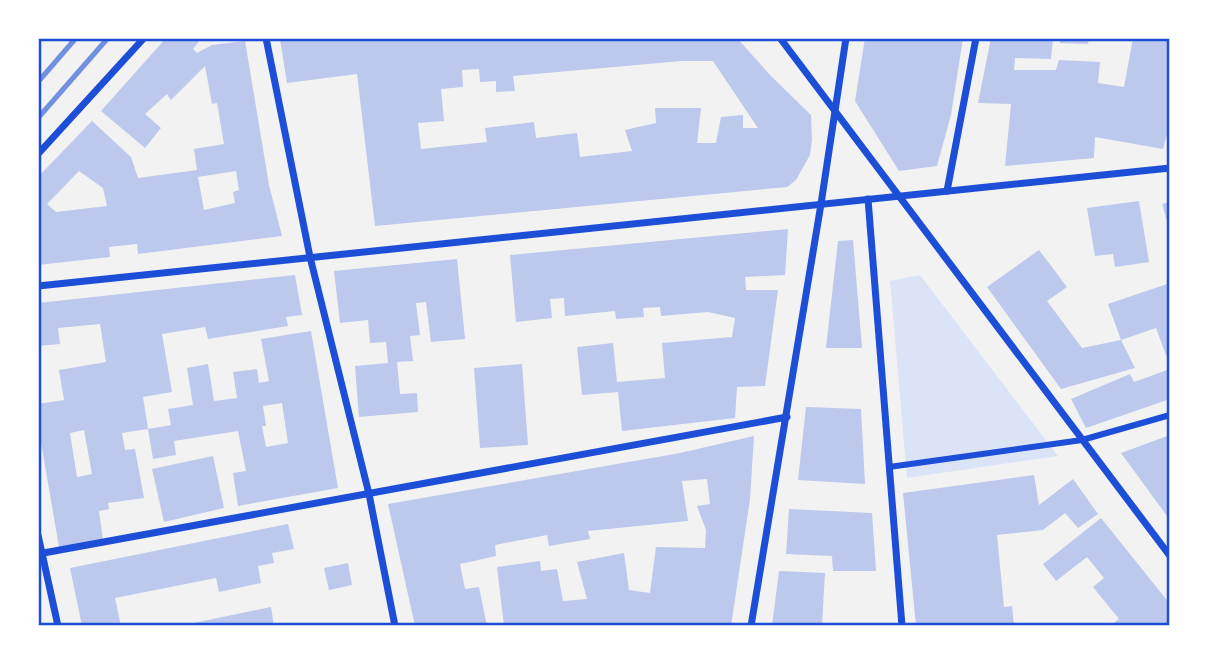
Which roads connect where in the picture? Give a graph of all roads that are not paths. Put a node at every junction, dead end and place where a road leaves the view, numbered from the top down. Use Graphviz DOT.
graph roads {
  1 [pos="144,38"];
  2 [pos="266,38"];
  3 [pos="780,38"];
  4 [pos="846,38"];
  5 [pos="976,38"];
  6 [pos="835,112"];
  7 [pos="38,154"];
  8 [pos="1170,168"];
  9 [pos="947,191"];
  10 [pos="899,196"];
  11 [pos="867,200"];
  12 [pos="821,204"];
  13 [pos="310,257"];
  14 [pos="38,286"];
  15 [pos="1170,415"];
  16 [pos="787,417"];
  17 [pos="1082,440"];
  18 [pos="889,467"];
  19 [pos="369,494"];
  20 [pos="38,535"];
  21 [pos="40,554"];
  22 [pos="1170,556"];
  23 [pos="58,625"];
  24 [pos="395,625"];
  25 [pos="751,625"];
  26 [pos="902,625"];
  1 -- 7 [label="street"];
  2 -- 13 [label="street"];
  3 -- 6 [label="street"];
  4 -- 6 [label="street"];
  5 -- 9 [label="street"];
  6 -- 10 [label="street"];
  6 -- 12 [label="street"];
  8 -- 9 [label="street"];
  9 -- 10 [label="street"];
  10 -- 11 [label="street"];
  10 -- 17 [label="street"];
  11 -- 12 [label="street"];
  11 -- 18 [label="street"];
  12 -- 13 [label="street"];
  12 -- 16 [label="street"];
  13 -- 14 [label="street"];
  13 -- 19 [label="street"];
  15 -- 17 [label="street"];
  16 -- 19 [label="street"];
  16 -- 25 [label="street"];
  17 -- 18 [label="street"];
  17 -- 22 [label="street"];
  18 -- 26 [label="street"];
  19 -- 21 [label="street"];
  19 -- 24 [label="street"];
  20 -- 21 [label="street"];
  21 -- 23 [label="street"];
}
